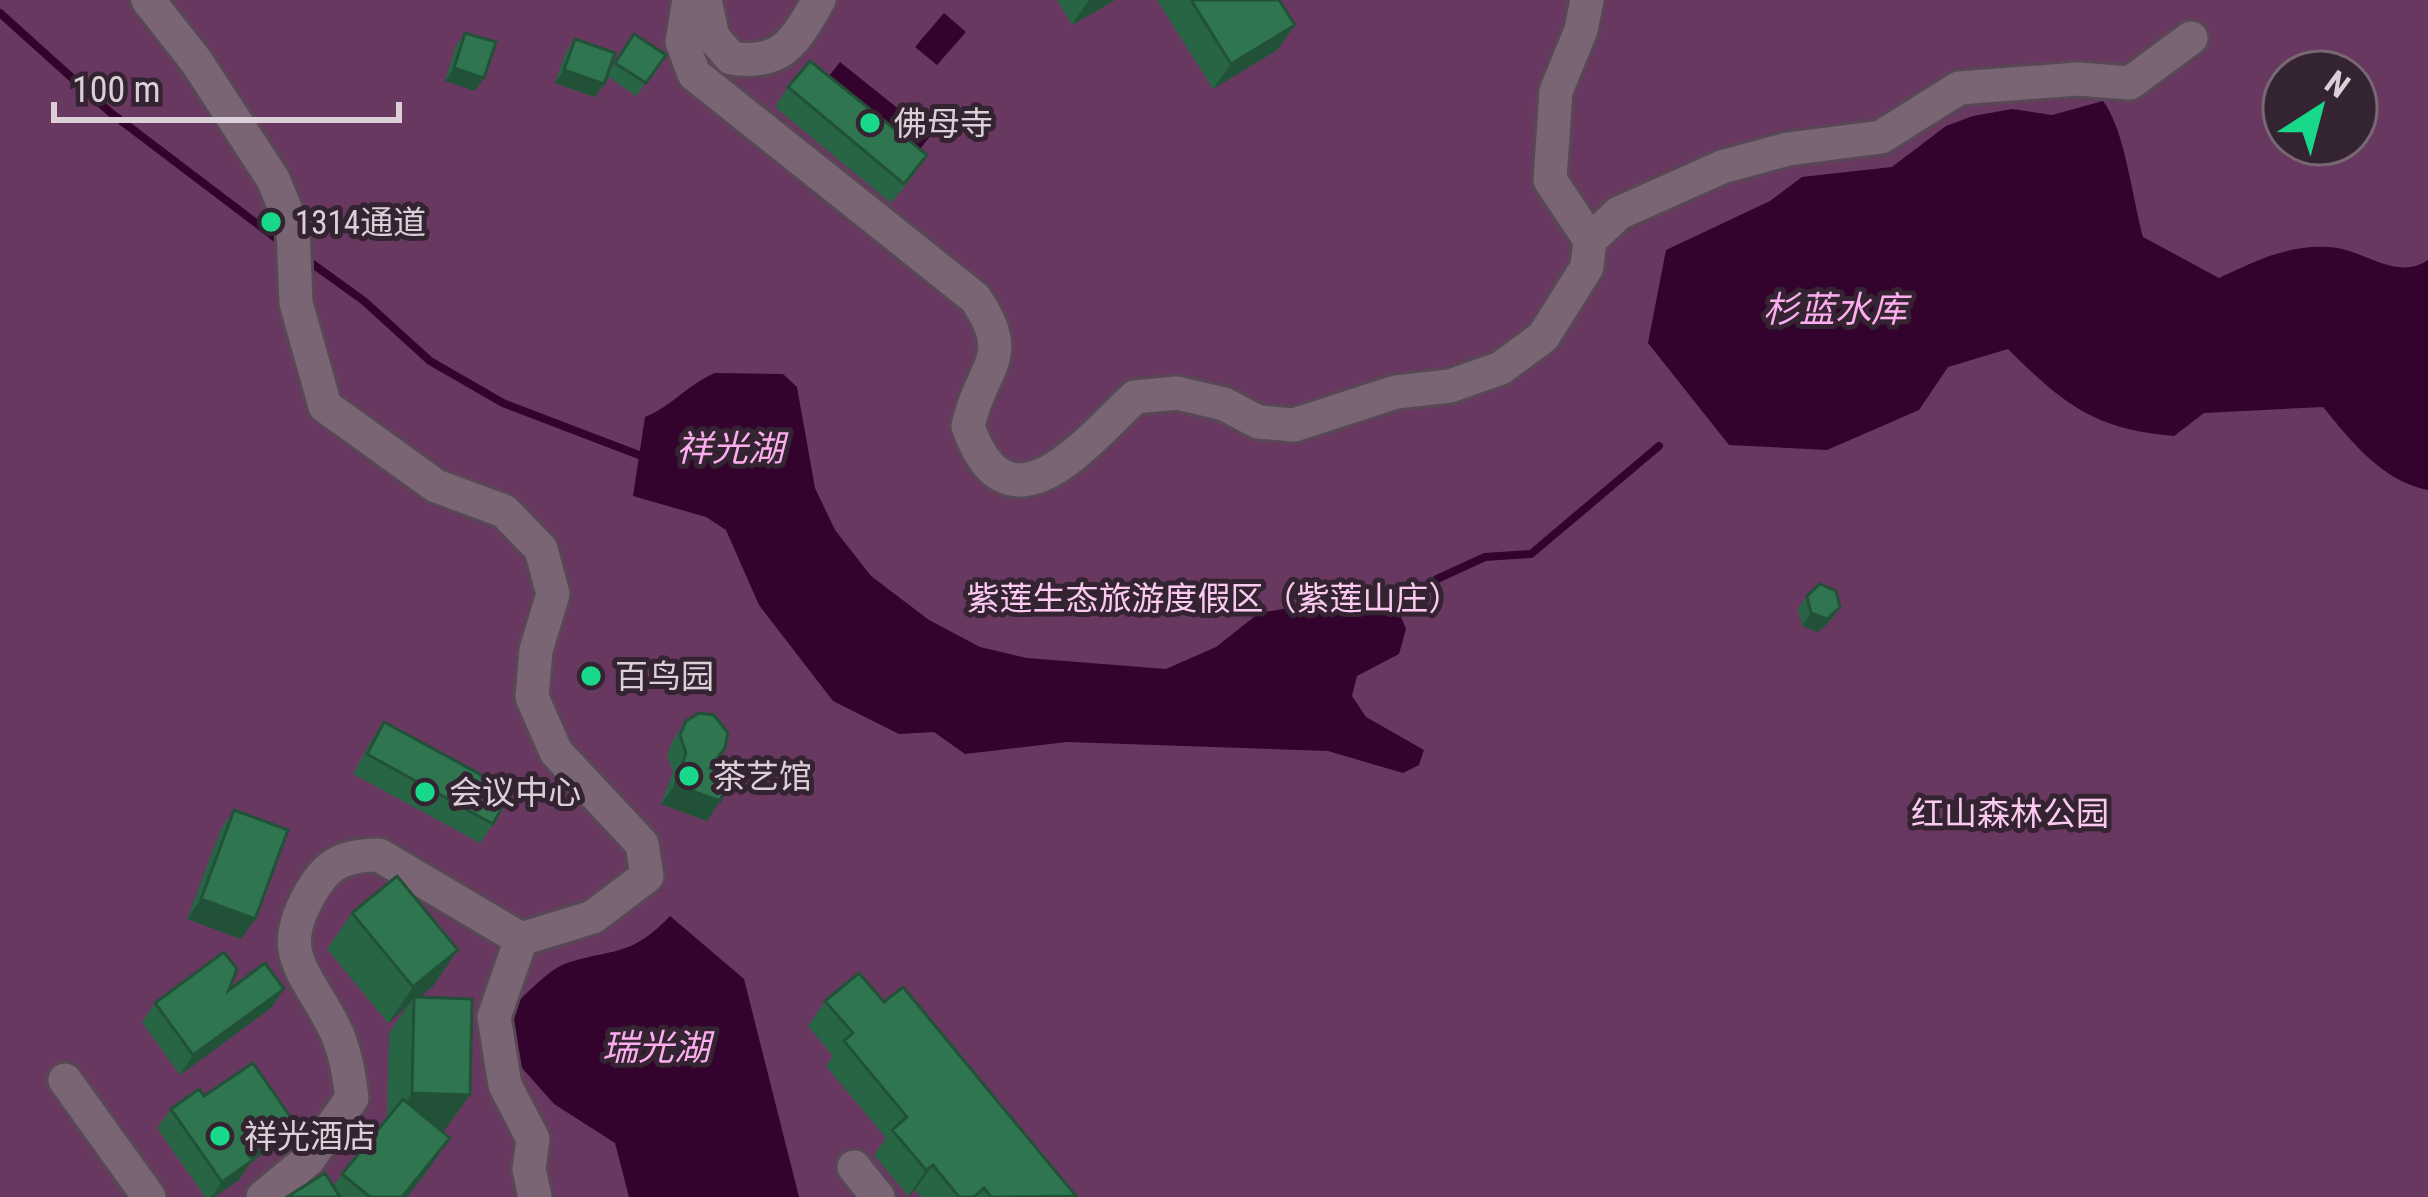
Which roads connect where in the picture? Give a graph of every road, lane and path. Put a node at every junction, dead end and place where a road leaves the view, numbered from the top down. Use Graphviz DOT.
graph roads {
  1 [pos="148,0"];
  2 [pos="689,0"];
  3 [pos="705,0"];
  4 [pos="819,0"];
  5 [pos="1587,0"];
  6 [pos="2191,38"];
  7 [pos="1589,240"];
  8 [pos="521,939"];
  9 [pos="65,1080"];
  10 [pos="854,1167"];
  11 [pos="532,1183"];
  12 [pos="149,1197"];
  13 [pos="262,1197"];
  14 [pos="499,1197"];
  15 [pos="878,1197"];
  1 -- 8 [label="street"];
  2 -- 7 [label="street"];
  3 -- 4 [label="street"];
  5 -- 7 [label="street"];
  6 -- 7 [label="street"];
  8 -- 11 [label="street"];
  8 -- 13 [label="street"];
  9 -- 12 [label="street"];
  10 -- 15 [label="street"];
  11 -- 14 [label="street"];
}
